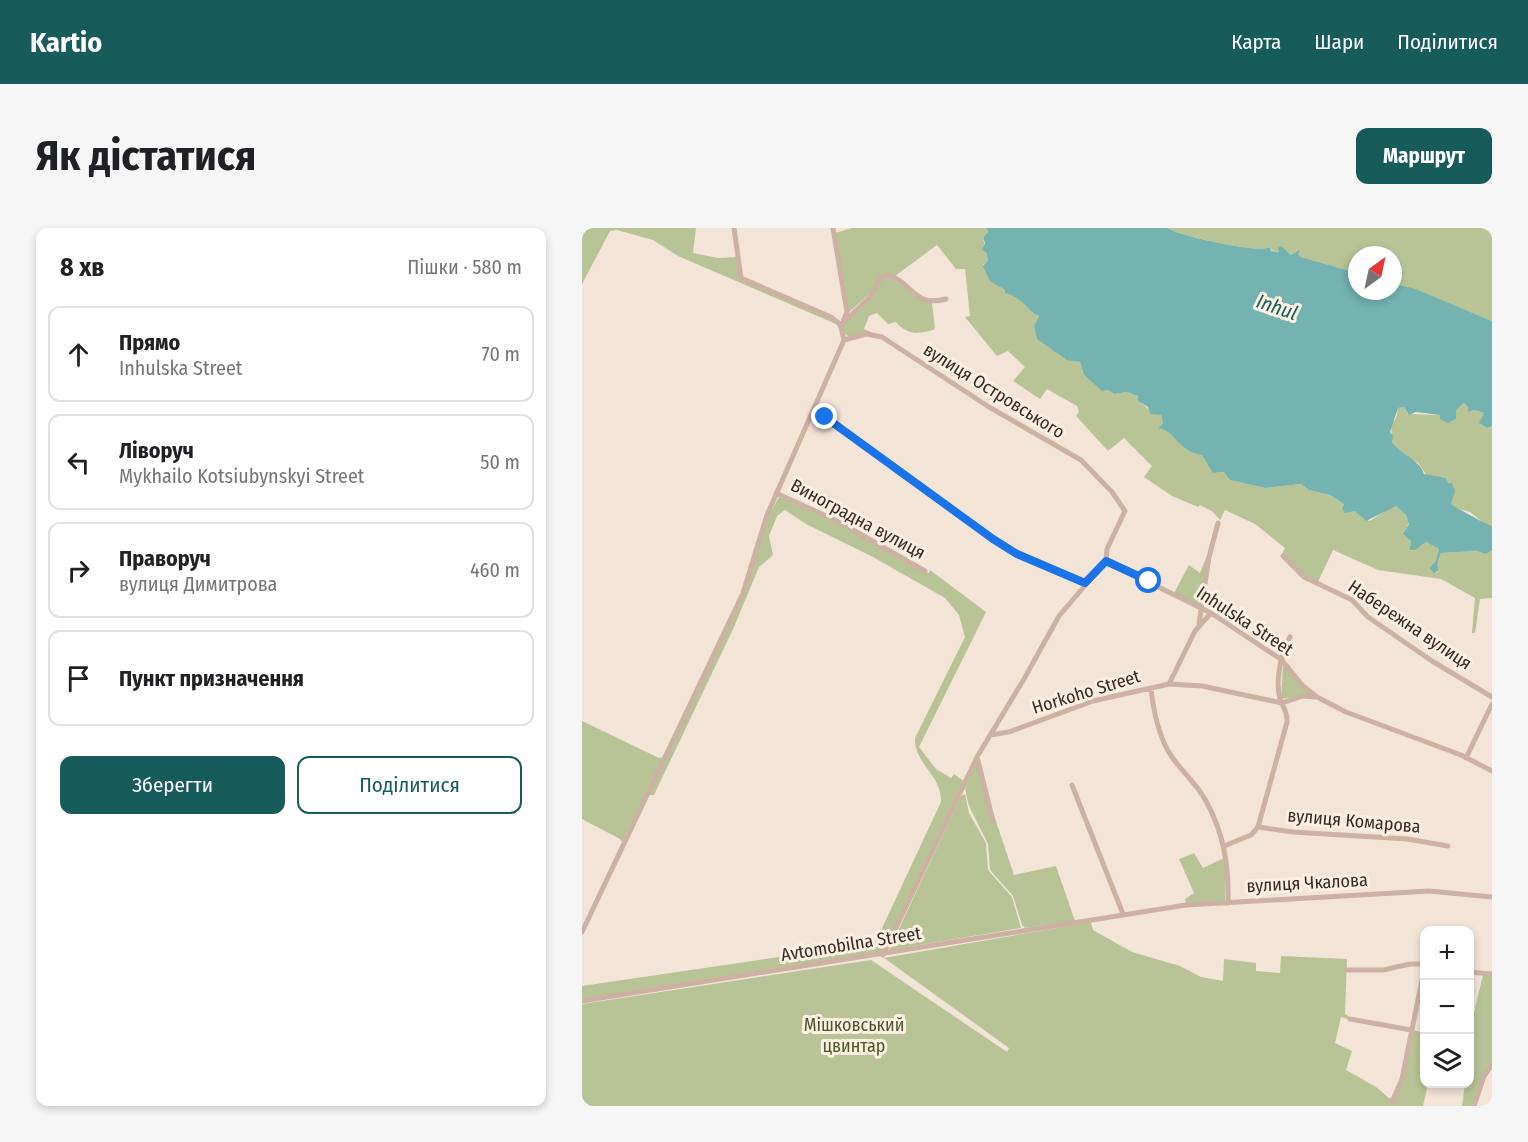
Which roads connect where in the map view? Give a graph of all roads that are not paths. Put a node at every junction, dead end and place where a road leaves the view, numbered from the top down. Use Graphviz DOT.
graph roads {
  1 [pos="734,228"];
  2 [pos="833,228"];
  3 [pos="946,299"];
  4 [pos="843,323"];
  5 [pos="844,340"];
  6 [pos="814,411"];
  7 [pos="776,493"];
  8 [pos="1218,523"];
  9 [pos="1283,556"];
  10 [pos="1106,561"];
  11 [pos="925,571"];
  12 [pos="1085,583"];
  13 [pos="1201,607"];
  14 [pos="1211,613"];
  15 [pos="1199,624"];
  16 [pos="1290,637"];
  17 [pos="1282,660"];
  18 [pos="1170,684"];
  19 [pos="1151,688"];
  20 [pos="1317,697"];
  21 [pos="1492,697"];
  22 [pos="1294,699"];
  23 [pos="1282,703"];
  24 [pos="1492,704"];
  25 [pos="1287,712"];
  26 [pos="997,723"];
  27 [pos="1005,733"];
  28 [pos="990,735"];
  29 [pos="977,756"];
  30 [pos="1466,758"];
  31 [pos="1492,771"];
  32 [pos="1072,785"];
  33 [pos="993,821"];
  34 [pos="1258,827"];
  35 [pos="1224,846"];
  36 [pos="1448,846"];
  37 [pos="1492,897"];
  38 [pos="1228,903"];
  39 [pos="1123,914"];
  40 [pos="582,932"];
  41 [pos="883,955"];
  42 [pos="1420,964"];
  43 [pos="1346,970"];
  44 [pos="1474,972"];
  45 [pos="1492,974"];
  46 [pos="1423,980"];
  47 [pos="582,1001"];
  48 [pos="1350,1019"];
  49 [pos="1411,1030"];
  50 [pos="1492,1065"];
  51 [pos="1392,1102"];
  52 [pos="1474,1106"];
  1 -- 4 [label="street"];
  2 -- 4 [label="street"];
  3 -- 4 [label="street"];
  4 -- 5 [label="street"];
  5 -- 6 [label="street"];
  5 -- 10 [label="street, вулиця Островського"];
  6 -- 7 [label="street"];
  6 -- 12 [label="street"];
  7 -- 11 [label="street, Виноградна вулиця"];
  7 -- 40 [label="street"];
  8 -- 13 [label="street"];
  9 -- 21 [label="street, Набережна вулиця"];
  10 -- 12 [label="street"];
  10 -- 13 [label="street, Inhulska Street"];
  12 -- 26 [label="street"];
  13 -- 14 [label="street, Inhulska Street"];
  13 -- 15 [label="street"];
  14 -- 15 [label="street"];
  14 -- 17 [label="street, Inhulska Street"];
  15 -- 18 [label="street"];
  16 -- 17 [label="street"];
  17 -- 20 [label="street, Inhulska Street"];
  17 -- 23 [label="street"];
  18 -- 19 [label="street, Horkoho Street"];
  18 -- 23 [label="street, Horkoho Street"];
  19 -- 27 [label="street, Horkoho Street"];
  19 -- 35 [label="street"];
  20 -- 22 [label="street"];
  20 -- 30 [label="street, Inhulska Street"];
  22 -- 23 [label="street"];
  22 -- 25 [label="street"];
  23 -- 25 [label="street"];
  24 -- 30 [label="street"];
  25 -- 34 [label="street"];
  26 -- 27 [label="street"];
  26 -- 28 [label="street"];
  27 -- 28 [label="street, Horkoho Street"];
  28 -- 29 [label="street"];
  29 -- 33 [label="street"];
  29 -- 41 [label="street"];
  30 -- 31 [label="street, Inhulska Street"];
  32 -- 39 [label="street"];
  34 -- 35 [label="street"];
  34 -- 36 [label="street, вулиця Комарова"];
  35 -- 38 [label="street"];
  37 -- 38 [label="street, вулиця Чкалова"];
  38 -- 39 [label="street, вулиця Чкалова"];
  39 -- 41 [label="street, Avtomobilna Street"];
  41 -- 47 [label="street, Avtomobilna Street"];
  42 -- 43 [label="street"];
  44 -- 45 [label="street"];
  46 -- 49 [label="street"];
  48 -- 49 [label="street"];
  49 -- 51 [label="street"];
  50 -- 52 [label="street"];
}
